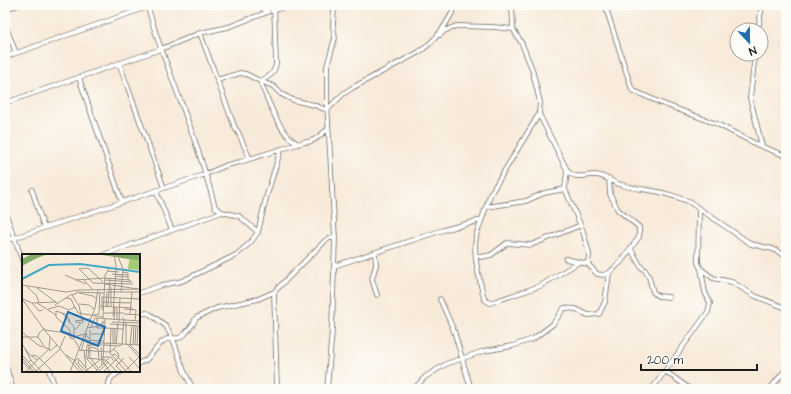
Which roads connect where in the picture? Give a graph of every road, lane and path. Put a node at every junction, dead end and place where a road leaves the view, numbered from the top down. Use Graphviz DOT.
graph roads {
  1 [pos="18,5"];
  2 [pos="153,5"];
  3 [pos="257,5"];
  4 [pos="274,5"];
  5 [pos="289,5"];
  6 [pos="334,5"];
  7 [pos="456,5"];
  8 [pos="512,5"];
  9 [pos="605,5"];
  10 [pos="762,5"];
  11 [pos="147,6"];
  12 [pos="5,9"];
  13 [pos="274,10"];
  14 [pos="268,12"];
  15 [pos="759,22"];
  16 [pos="5,25"];
  17 [pos="513,30"];
  18 [pos="200,33"];
  19 [pos="440,35"];
  20 [pos="161,49"];
  21 [pos="16,53"];
  22 [pos="5,57"];
  23 [pos="754,62"];
  24 [pos="119,63"];
  25 [pos="79,78"];
  26 [pos="217,80"];
  27 [pos="260,81"];
  28 [pos="5,102"];
  29 [pos="327,110"];
  30 [pos="539,114"];
  31 [pos="328,129"];
  32 [pos="298,144"];
  33 [pos="762,146"];
  34 [pos="281,149"];
  35 [pos="786,156"];
  36 [pos="250,159"];
  37 [pos="567,170"];
  38 [pos="206,174"];
  39 [pos="609,178"];
  40 [pos="164,188"];
  41 [pos="565,189"];
  42 [pos="32,190"];
  43 [pos="156,191"];
  44 [pos="122,202"];
  45 [pos="486,207"];
  46 [pos="699,209"];
  47 [pos="5,212"];
  48 [pos="222,212"];
  49 [pos="481,220"];
  50 [pos="581,225"];
  51 [pos="44,228"];
  52 [pos="172,230"];
  53 [pos="258,232"];
  54 [pos="14,238"];
  55 [pos="335,238"];
  56 [pos="5,242"];
  57 [pos="631,249"];
  58 [pos="375,253"];
  59 [pos="105,254"];
  60 [pos="476,255"];
  61 [pos="786,256"];
  62 [pos="22,259"];
  63 [pos="566,259"];
  64 [pos="579,262"];
  65 [pos="588,264"];
  66 [pos="334,266"];
  67 [pos="701,269"];
  68 [pos="609,273"];
  69 [pos="274,292"];
  70 [pos="140,293"];
  71 [pos="377,295"];
  72 [pos="669,297"];
  73 [pos="440,299"];
  74 [pos="786,308"];
  75 [pos="140,314"];
  76 [pos="173,339"];
  77 [pos="462,359"];
  78 [pos="140,362"];
  79 [pos="5,364"];
  80 [pos="786,369"];
  81 [pos="666,371"];
  82 [pos="48,372"];
  83 [pos="120,372"];
  84 [pos="6,373"];
  85 [pos="12,389"];
  86 [pos="56,389"];
  87 [pos="110,389"];
  88 [pos="193,389"];
  89 [pos="277,389"];
  90 [pos="327,389"];
  91 [pos="414,389"];
  92 [pos="471,389"];
  93 [pos="652,389"];
  94 [pos="690,389"];
  95 [pos="770,389"];
  1 -- 12 [label="street"];
  2 -- 11 [label="street"];
  3 -- 14 [label="street"];
  4 -- 13 [label="street"];
  5 -- 13 [label="street"];
  6 -- 29 [label="street"];
  7 -- 19 [label="street"];
  8 -- 17 [label="street"];
  9 -- 33 [label="street"];
  10 -- 15 [label="street"];
  11 -- 20 [label="street"];
  11 -- 21 [label="street"];
  13 -- 14 [label="street"];
  13 -- 27 [label="street"];
  14 -- 18 [label="street"];
  16 -- 21 [label="street"];
  17 -- 19 [label="street"];
  17 -- 30 [label="street"];
  18 -- 20 [label="street"];
  18 -- 26 [label="street"];
  19 -- 29 [label="street"];
  20 -- 24 [label="street"];
  20 -- 38 [label="street"];
  21 -- 22 [label="street"];
  23 -- 33 [label="street"];
  24 -- 25 [label="street"];
  24 -- 40 [label="street"];
  25 -- 28 [label="street"];
  25 -- 44 [label="street"];
  26 -- 27 [label="street"];
  26 -- 36 [label="street"];
  27 -- 29 [label="street"];
  27 -- 32 [label="street"];
  29 -- 31 [label="street"];
  30 -- 37 [label="street"];
  30 -- 45 [label="street"];
  31 -- 32 [label="street"];
  31 -- 55 [label="street"];
  32 -- 34 [label="street"];
  33 -- 35 [label="street"];
  34 -- 36 [label="street"];
  34 -- 53 [label="street"];
  36 -- 38 [label="street"];
  37 -- 39 [label="street"];
  37 -- 41 [label="street"];
  38 -- 40 [label="street"];
  38 -- 48 [label="street"];
  39 -- 46 [label="street"];
  39 -- 57 [label="street"];
  40 -- 43 [label="street"];
  41 -- 45 [label="street"];
  41 -- 50 [label="street"];
  42 -- 51 [label="street"];
  43 -- 44 [label="street"];
  43 -- 52 [label="street"];
  44 -- 51 [label="street"];
  45 -- 49 [label="street"];
  46 -- 61 [label="street"];
  46 -- 67 [label="street"];
  47 -- 54 [label="street"];
  48 -- 52 [label="street"];
  48 -- 53 [label="street"];
  49 -- 58 [label="street"];
  49 -- 60 [label="street"];
  50 -- 60 [label="street"];
  50 -- 65 [label="street"];
  51 -- 54 [label="street"];
  52 -- 59 [label="street"];
  53 -- 70 [label="street"];
  54 -- 56 [label="street"];
  54 -- 62 [label="street"];
  55 -- 66 [label="street"];
  55 -- 69 [label="street"];
  57 -- 68 [label="street"];
  57 -- 72 [label="street"];
  58 -- 66 [label="street"];
  58 -- 71 [label="street"];
  60 -- 64 [label="street"];
  63 -- 64 [label="street"];
  64 -- 65 [label="street"];
  65 -- 68 [label="street"];
  66 -- 90 [label="street"];
  67 -- 74 [label="street"];
  67 -- 81 [label="street"];
  68 -- 77 [label="street"];
  69 -- 76 [label="street"];
  69 -- 89 [label="street"];
  73 -- 77 [label="street"];
  75 -- 76 [label="street"];
  76 -- 78 [label="street"];
  76 -- 88 [label="street"];
  77 -- 91 [label="street"];
  77 -- 92 [label="street"];
  79 -- 84 [label="street"];
  80 -- 95 [label="street"];
  81 -- 93 [label="street"];
  81 -- 94 [label="street"];
  82 -- 86 [label="street"];
  83 -- 87 [label="street"];
  84 -- 85 [label="street"];
}
